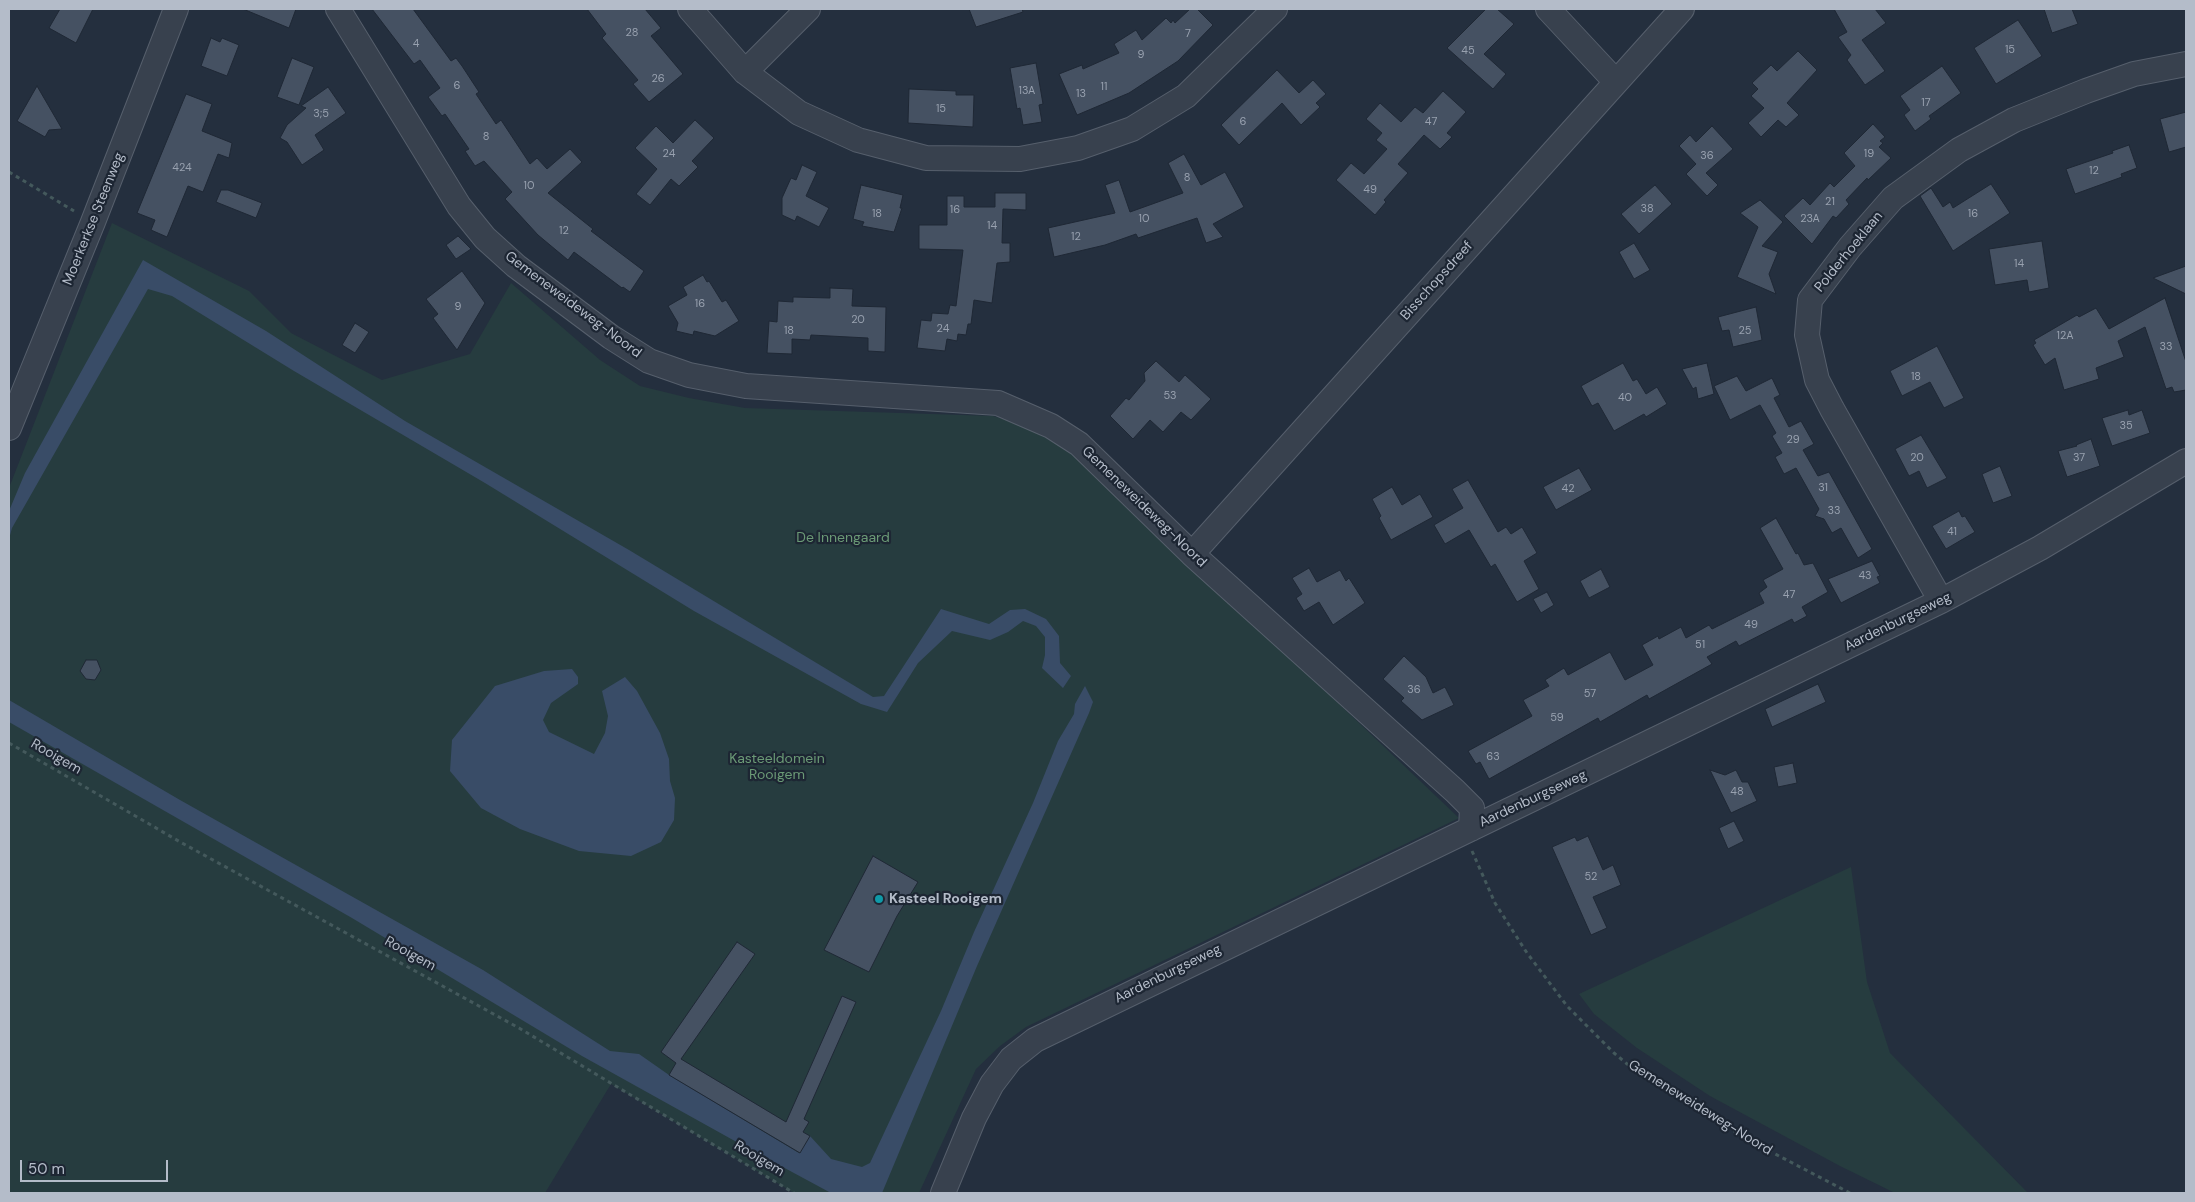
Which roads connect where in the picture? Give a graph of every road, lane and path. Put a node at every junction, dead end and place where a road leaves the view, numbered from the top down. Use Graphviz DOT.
graph roads {
  1 [pos="176,9"];
  2 [pos="338,9"];
  3 [pos="690,9"];
  4 [pos="808,9"];
  5 [pos="1275,9"];
  6 [pos="1548,9"];
  7 [pos="1682,9"];
  8 [pos="2186,64"];
  9 [pos="745,72"];
  10 [pos="1616,82"];
  11 [pos="9,172"];
  12 [pos="78,213"];
  13 [pos="9,428"];
  14 [pos="2186,461"];
  15 [pos="1192,554"];
  16 [pos="1941,601"];
  17 [pos="9,743"];
  18 [pos="1470,829"];
  19 [pos="794,1193"];
  20 [pos="943,1193"];
  21 [pos="1850,1193"];
  1 -- 13 [label="street, Moerkerkse Steenweg"];
  2 -- 15 [label="street, Gemeneweideweg-Noord"];
  3 -- 9 [label="street"];
  4 -- 9 [label="street"];
  5 -- 9 [label="street"];
  6 -- 10 [label="street"];
  7 -- 10 [label="street, Bisschopsdreef"];
  8 -- 16 [label="street, Polderhoeklaan"];
  10 -- 15 [label="street, Bisschopsdreef"];
  11 -- 12 [label="path"];
  14 -- 16 [label="street, Aardenburgseweg"];
  15 -- 18 [label="street, Gemeneweideweg-Noord"];
  16 -- 18 [label="street, Aardenburgseweg"];
  17 -- 19 [label="path, Rooigem"];
  18 -- 20 [label="street, Aardenburgseweg"];
  18 -- 21 [label="path, Gemeneweideweg-Noord"];
}
